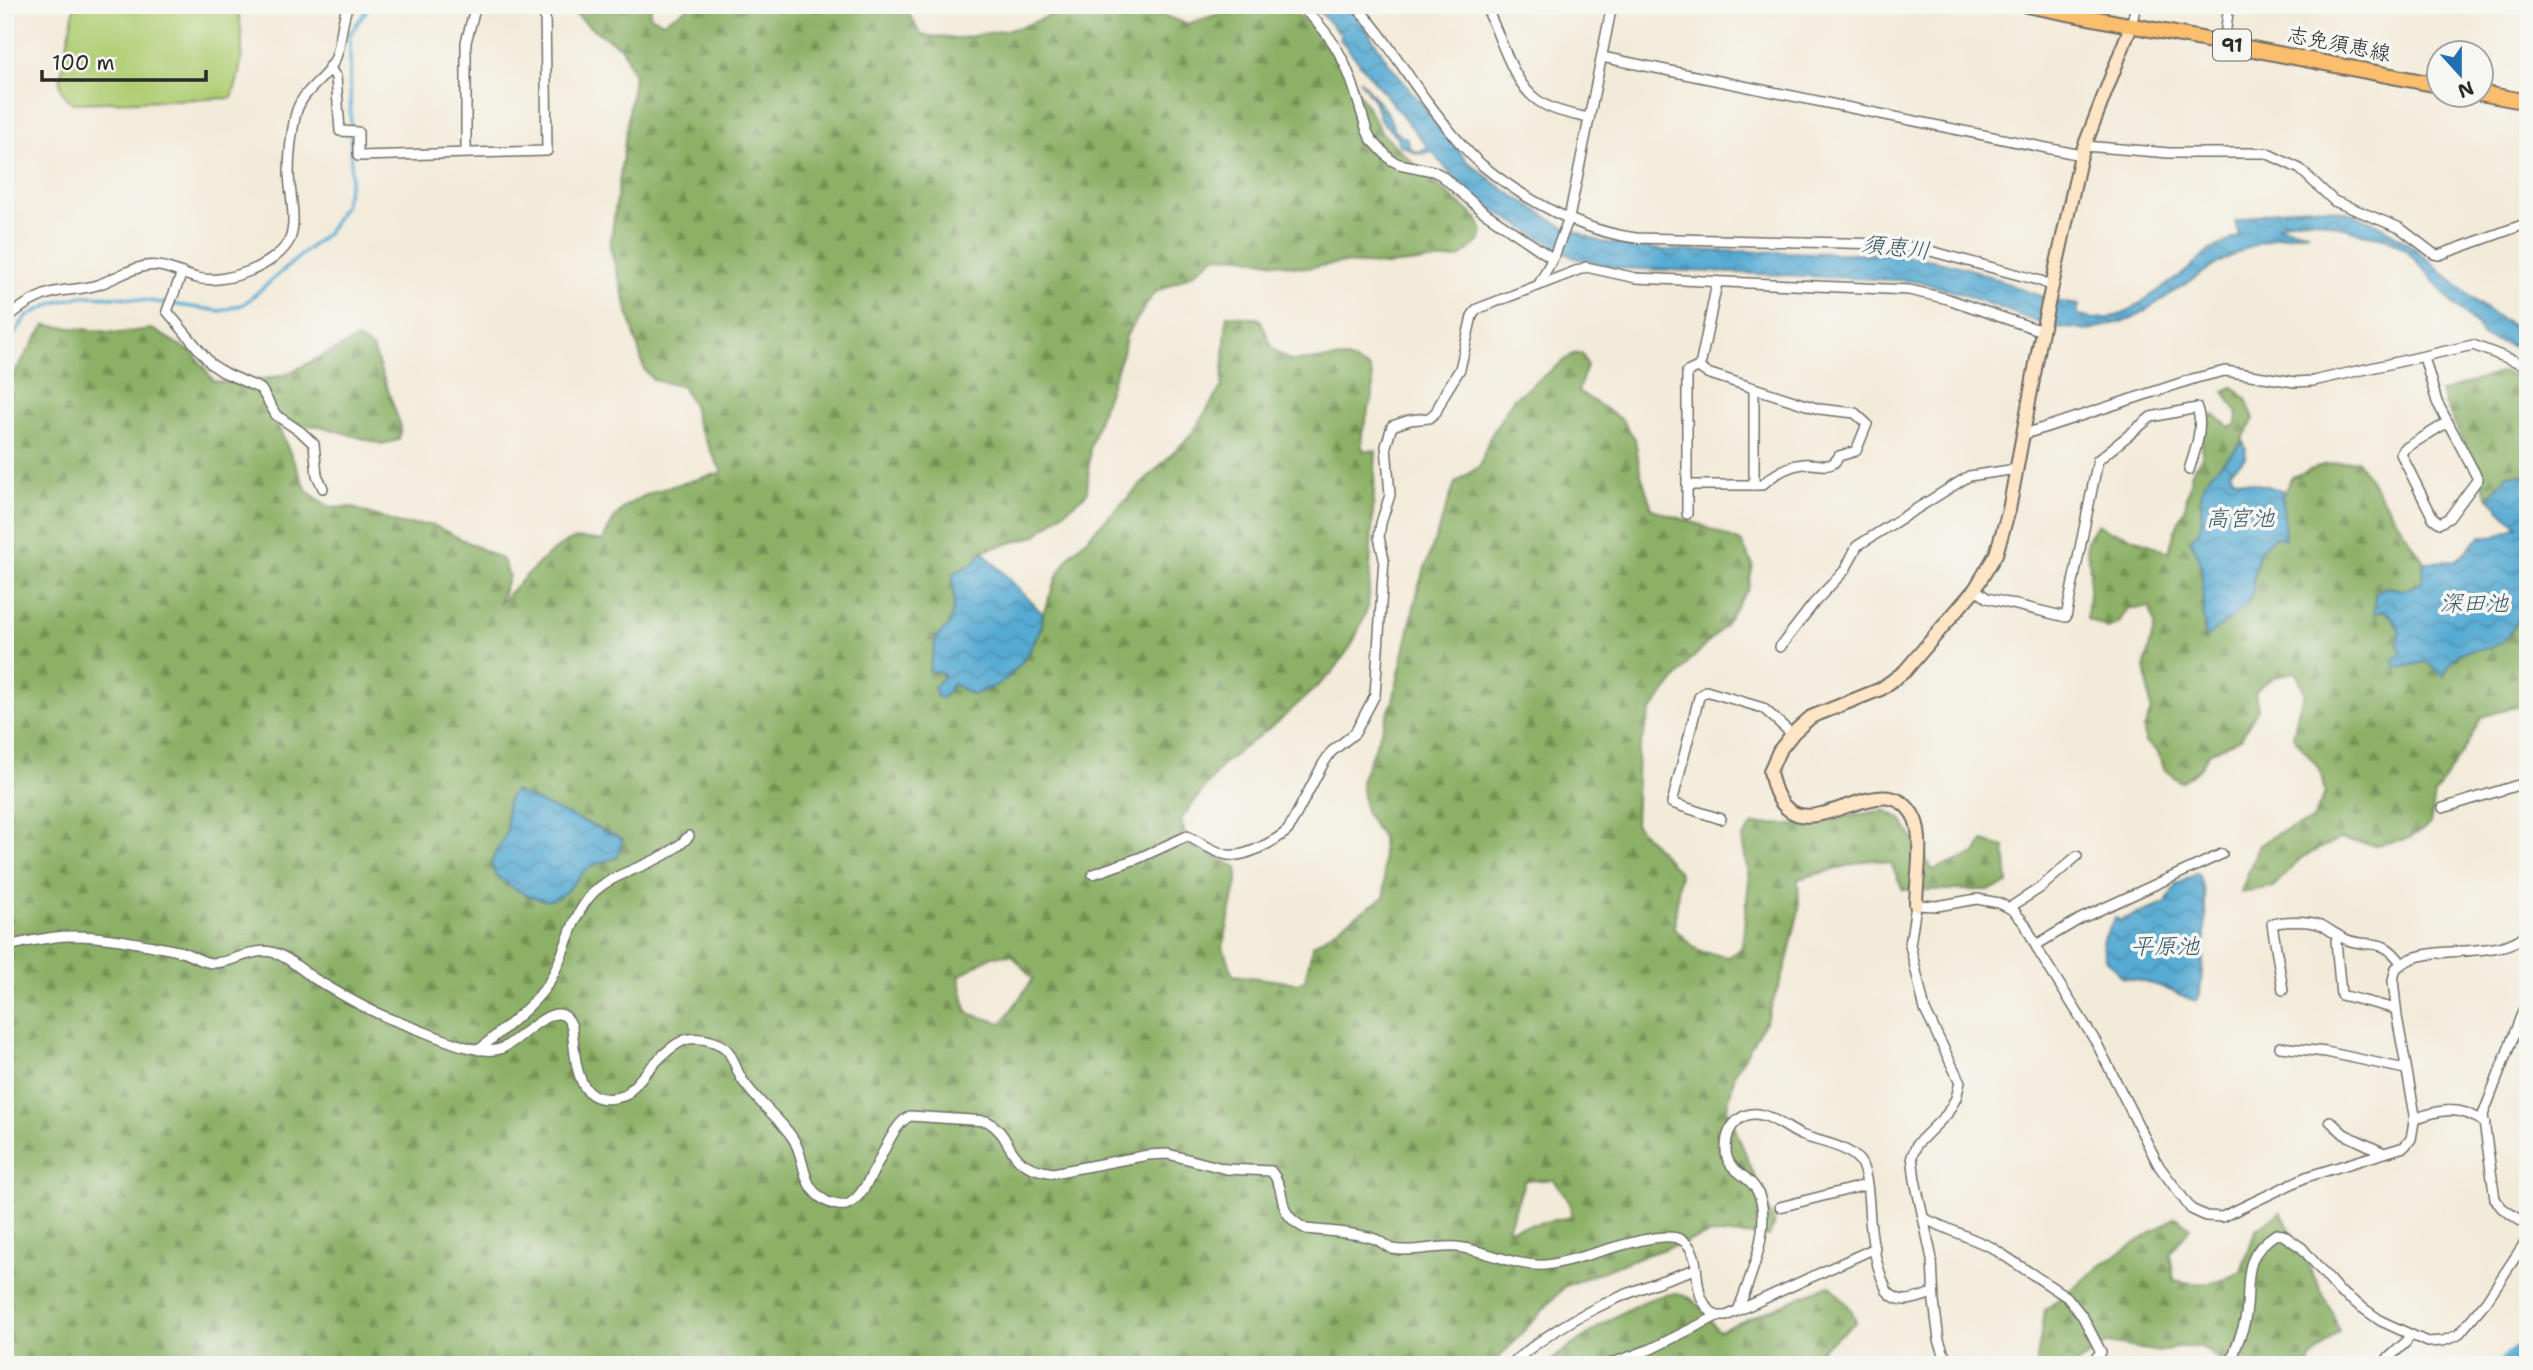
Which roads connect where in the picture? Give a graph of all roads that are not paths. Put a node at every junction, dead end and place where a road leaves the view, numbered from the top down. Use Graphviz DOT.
graph roads {
  1 [pos="348,5"];
  2 [pos="476,5"];
  3 [pos="1299,5"];
  4 [pos="1354,5"];
  5 [pos="1485,5"];
  6 [pos="1612,5"];
  7 [pos="2026,5"];
  8 [pos="2136,5"];
  9 [pos="2229,5"];
  10 [pos="545,11"];
  11 [pos="2131,26"];
  12 [pos="2224,44"];
  13 [pos="1602,57"];
  14 [pos="329,67"];
  15 [pos="2424,82"];
  16 [pos="2494,96"];
  17 [pos="2528,102"];
  18 [pos="1588,118"];
  19 [pos="2083,150"];
  20 [pos="466,152"];
  21 [pos="1569,218"];
  22 [pos="2528,223"];
  23 [pos="1554,256"];
  24 [pos="181,273"];
  25 [pos="1717,283"];
  26 [pos="1538,286"];
  27 [pos="2051,291"];
  28 [pos="5,321"];
  29 [pos="2043,330"];
  30 [pos="2424,357"];
  31 [pos="2528,366"];
  32 [pos="1698,367"];
  33 [pos="1754,388"];
  34 [pos="2448,422"];
  35 [pos="2022,435"];
  36 [pos="2017,469"];
  37 [pos="2189,470"];
  38 [pos="1688,485"];
  39 [pos="1754,485"];
  40 [pos="323,488"];
  41 [pos="1687,514"];
  42 [pos="1976,589"];
  43 [pos="1780,647"];
  44 [pos="1793,734"];
  45 [pos="2528,782"];
  46 [pos="2442,808"];
  47 [pos="1721,819"];
  48 [pos="689,836"];
  49 [pos="2222,854"];
  50 [pos="2077,856"];
  51 [pos="1093,874"];
  52 [pos="1916,905"];
  53 [pos="2009,908"];
  54 [pos="2338,935"];
  55 [pos="2526,938"];
  56 [pos="2036,945"];
  57 [pos="5,947"];
  58 [pos="2402,964"];
  59 [pos="2283,990"];
  60 [pos="2528,998"];
  61 [pos="2396,1009"];
  62 [pos="2280,1047"];
  63 [pos="480,1050"];
  64 [pos="2405,1069"];
  65 [pos="2414,1119"];
  66 [pos="2330,1121"];
  67 [pos="2485,1123"];
  68 [pos="2384,1153"];
  69 [pos="1866,1185"];
  70 [pos="1780,1207"];
  71 [pos="1925,1219"];
  72 [pos="2528,1226"];
  73 [pos="2528,1238"];
  74 [pos="1875,1248"];
  75 [pos="1696,1269"];
  76 [pos="1933,1293"];
  77 [pos="1739,1308"];
  78 [pos="1717,1316"];
  79 [pos="2409,1335"];
  80 [pos="1510,1365"];
  81 [pos="1607,1365"];
  82 [pos="1957,1365"];
  83 [pos="2090,1365"];
  84 [pos="2232,1365"];
  85 [pos="2381,1365"];
  1 -- 14 [label="street"];
  2 -- 20 [label="street"];
  3 -- 23 [label="street"];
  4 -- 21 [label="street"];
  5 -- 18 [label="street"];
  6 -- 13 [label="street"];
  7 -- 11 [label="main road, 志免須恵線 / 91"];
  8 -- 11 [label="street"];
  9 -- 12 [label="street"];
  10 -- 20 [label="street"];
  11 -- 12 [label="main road, 志免須恵線 / 91"];
  11 -- 19 [label="street"];
  12 -- 15 [label="main road, 志免須恵線 / 91"];
  13 -- 18 [label="street"];
  13 -- 19 [label="street"];
  14 -- 20 [label="street"];
  14 -- 24 [label="street"];
  16 -- 17 [label="main road"];
  18 -- 21 [label="street"];
  19 -- 22 [label="street"];
  19 -- 27 [label="street"];
  21 -- 23 [label="street"];
  21 -- 27 [label="street"];
  23 -- 26 [label="street"];
  24 -- 28 [label="street"];
  24 -- 40 [label="street"];
  25 -- 26 [label="street"];
  25 -- 29 [label="street"];
  25 -- 32 [label="street"];
  26 -- 51 [label="street"];
  27 -- 29 [label="street"];
  29 -- 35 [label="street"];
  30 -- 31 [label="street"];
  30 -- 34 [label="street"];
  30 -- 35 [label="street"];
  32 -- 33 [label="street"];
  32 -- 38 [label="street"];
  33 -- 39 [label="street"];
  33 -- 39 [label="street"];
  34 -- 34 [label="street"];
  35 -- 36 [label="street"];
  36 -- 42 [label="street"];
  36 -- 43 [label="street"];
  37 -- 42 [label="street"];
  38 -- 39 [label="street"];
  38 -- 41 [label="street"];
  42 -- 44 [label="street"];
  44 -- 47 [label="street"];
  44 -- 52 [label="street"];
  45 -- 46 [label="street"];
  48 -- 63 [label="street"];
  49 -- 56 [label="street"];
  50 -- 53 [label="street"];
  52 -- 53 [label="street"];
  52 -- 71 [label="street"];
  53 -- 56 [label="street"];
  54 -- 58 [label="street"];
  54 -- 59 [label="street"];
  54 -- 61 [label="street"];
  55 -- 58 [label="street"];
  56 -- 68 [label="street"];
  57 -- 63 [label="street"];
  58 -- 61 [label="street"];
  60 -- 67 [label="street"];
  61 -- 64 [label="street"];
  62 -- 64 [label="street"];
  63 -- 75 [label="street"];
  64 -- 65 [label="street"];
  65 -- 67 [label="street"];
  65 -- 68 [label="street"];
  66 -- 68 [label="street"];
  67 -- 72 [label="street"];
  69 -- 70 [label="street"];
  69 -- 74 [label="street"];
  69 -- 77 [label="street"];
  71 -- 76 [label="street"];
  71 -- 83 [label="street"];
  73 -- 79 [label="street"];
  74 -- 76 [label="street"];
  74 -- 77 [label="street"];
  75 -- 78 [label="street"];
  75 -- 80 [label="street"];
  76 -- 82 [label="street"];
  77 -- 78 [label="street"];
  78 -- 81 [label="street"];
  79 -- 84 [label="street"];
  79 -- 85 [label="street"];
}
